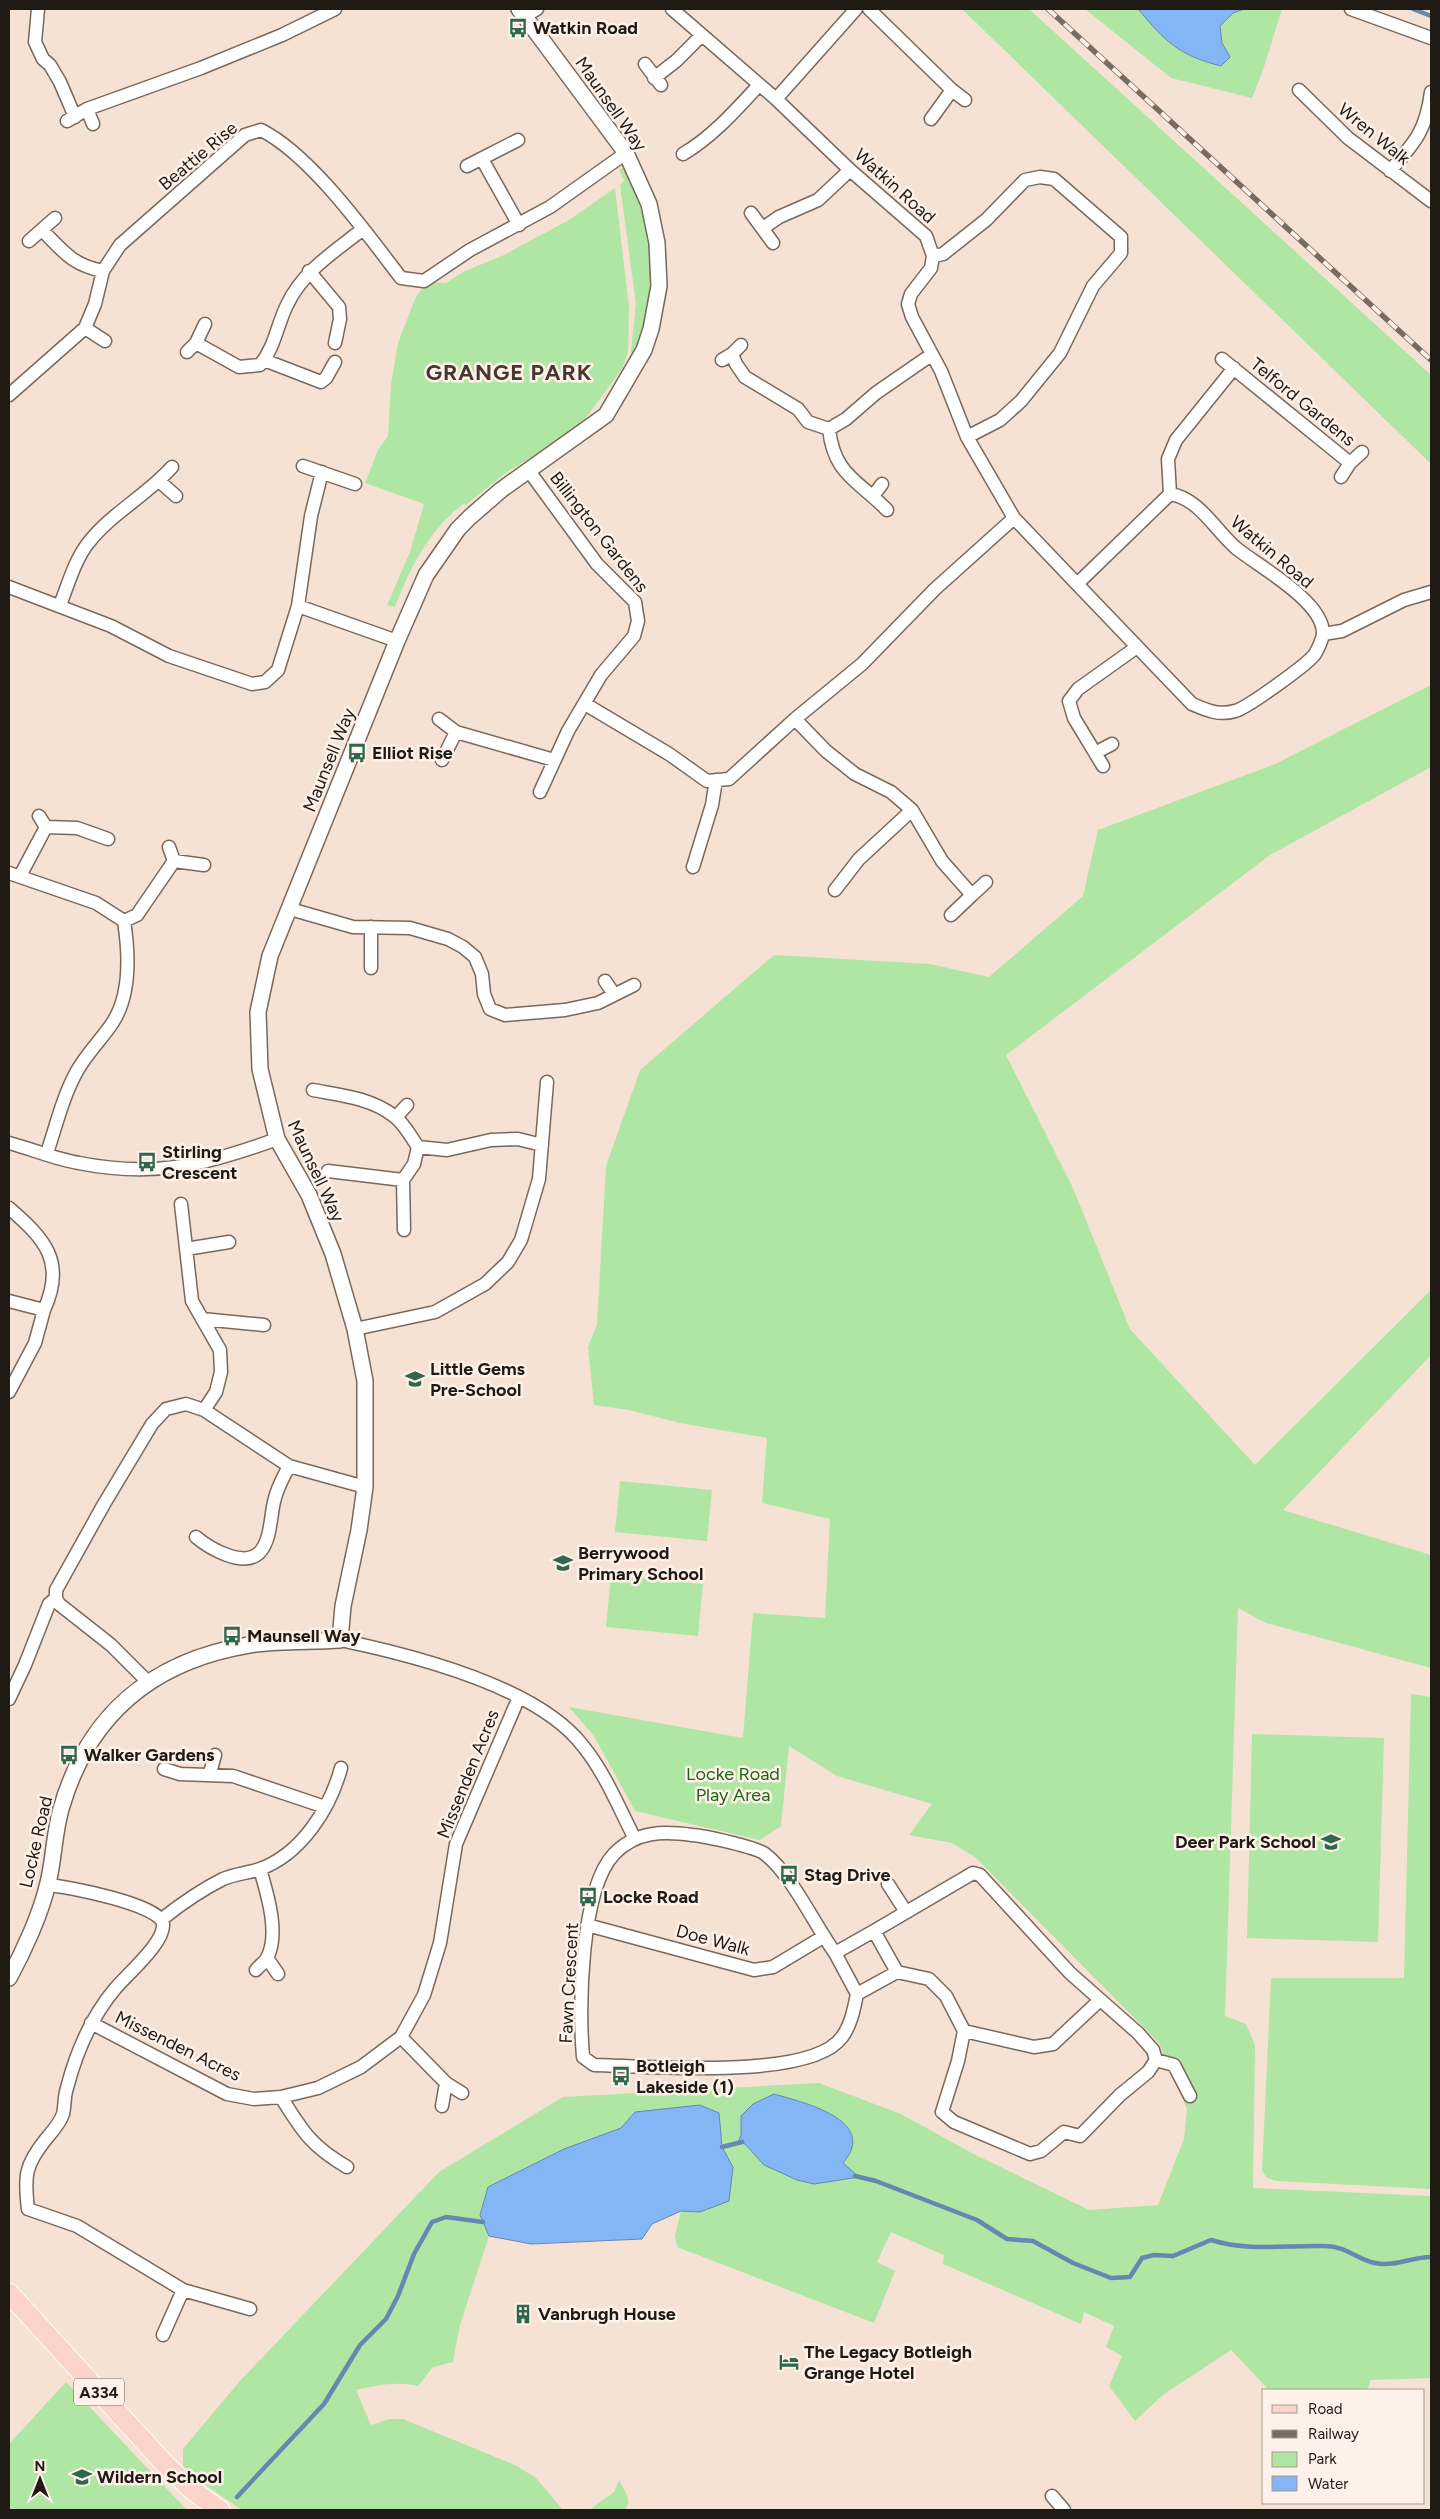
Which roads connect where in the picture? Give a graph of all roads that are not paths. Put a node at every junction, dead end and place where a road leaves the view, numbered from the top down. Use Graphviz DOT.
graph roads {
  1 [pos="38,9"];
  2 [pos="335,9"];
  3 [pos="672,9"];
  4 [pos="856,9"];
  5 [pos="869,9"];
  6 [pos="1351,9"];
  7 [pos="527,11"];
  8 [pos="702,35"];
  9 [pos="1431,38"];
  10 [pos="645,64"];
  11 [pos="759,86"];
  12 [pos="952,90"];
  13 [pos="1299,90"];
  14 [pos="1431,92"];
  15 [pos="776,99"];
  16 [pos="965,100"];
  17 [pos="87,109"];
  18 [pos="931,119"];
  19 [pos="93,124"];
  20 [pos="518,140"];
  21 [pos="626,153"];
  22 [pos="683,154"];
  23 [pos="482,160"];
  24 [pos="467,166"];
  25 [pos="850,170"];
  26 [pos="1390,171"];
  27 [pos="1431,201"];
  28 [pos="751,213"];
  29 [pos="55,218"];
  30 [pos="519,225"];
  31 [pos="763,228"];
  32 [pos="363,229"];
  33 [pos="42,230"];
  34 [pos="29,241"];
  35 [pos="772,243"];
  36 [pos="933,256"];
  37 [pos="103,270"];
  38 [pos="309,271"];
  39 [pos="205,324"];
  40 [pos="86,328"];
  41 [pos="105,341"];
  42 [pos="335,343"];
  43 [pos="741,345"];
  44 [pos="931,355"];
  45 [pos="1222,359"];
  46 [pos="264,360"];
  47 [pos="335,362"];
  48 [pos="1234,368"];
  49 [pos="9,395"];
  50 [pos="829,429"];
  51 [pos="967,437"];
  52 [pos="1362,452"];
  53 [pos="1350,463"];
  54 [pos="303,466"];
  55 [pos="172,467"];
  56 [pos="528,471"];
  57 [pos="322,472"];
  58 [pos="1341,476"];
  59 [pos="159,481"];
  60 [pos="355,484"];
  61 [pos="882,484"];
  62 [pos="1170,494"];
  63 [pos="176,496"];
  64 [pos="873,496"];
  65 [pos="888,510"];
  66 [pos="1014,518"];
  67 [pos="1077,584"];
  68 [pos="9,587"];
  69 [pos="1431,592"];
  70 [pos="60,605"];
  71 [pos="298,606"];
  72 [pos="1323,634"];
  73 [pos="397,641"];
  74 [pos="1137,647"];
  75 [pos="585,704"];
  76 [pos="439,719"];
  77 [pos="795,719"];
  78 [pos="456,732"];
  79 [pos="1112,744"];
  80 [pos="1095,753"];
  81 [pos="442,760"];
  82 [pos="554,760"];
  83 [pos="1103,766"];
  84 [pos="716,780"];
  85 [pos="540,792"];
  86 [pos="912,810"];
  87 [pos="39,816"];
  88 [pos="46,828"];
  89 [pos="108,839"];
  90 [pos="169,847"];
  91 [pos="174,861"];
  92 [pos="204,865"];
  93 [pos="693,867"];
  94 [pos="14,874"];
  95 [pos="986,882"];
  96 [pos="835,890"];
  97 [pos="972,895"];
  98 [pos="290,909"];
  99 [pos="951,915"];
  100 [pos="124,922"];
  101 [pos="371,927"];
  102 [pos="371,968"];
  103 [pos="605,981"];
  104 [pos="634,986"];
  105 [pos="614,994"];
  106 [pos="547,1082"];
  107 [pos="313,1090"];
  108 [pos="407,1105"];
  109 [pos="396,1117"];
  110 [pos="277,1139"];
  111 [pos="9,1143"];
  112 [pos="542,1145"];
  113 [pos="418,1147"];
  114 [pos="47,1153"];
  115 [pos="328,1171"];
  116 [pos="403,1180"];
  117 [pos="180,1204"];
  118 [pos="10,1206"];
  119 [pos="404,1230"];
  120 [pos="229,1242"];
  121 [pos="186,1249"];
  122 [pos="9,1301"];
  123 [pos="44,1310"];
  124 [pos="202,1319"];
  125 [pos="264,1325"];
  126 [pos="356,1329"];
  127 [pos="9,1392"];
  128 [pos="204,1410"];
  129 [pos="289,1466"];
  130 [pos="365,1487"];
  131 [pos="196,1537"];
  132 [pos="56,1598"];
  133 [pos="340,1640"];
  134 [pos="148,1682"];
  135 [pos="519,1696"];
  136 [pos="9,1699"];
  137 [pos="215,1755"];
  138 [pos="341,1768"];
  139 [pos="164,1769"];
  140 [pos="210,1773"];
  141 [pos="324,1807"];
  142 [pos="635,1839"];
  143 [pos="260,1869"];
  144 [pos="48,1884"];
  145 [pos="888,1884"];
  146 [pos="906,1912"];
  147 [pos="162,1919"];
  148 [pos="587,1925"];
  149 [pos="874,1931"];
  150 [pos="823,1937"];
  151 [pos="835,1953"];
  152 [pos="267,1958"];
  153 [pos="256,1970"];
  154 [pos="897,1972"];
  155 [pos="278,1974"];
  156 [pos="9,1978"];
  157 [pos="857,1994"];
  158 [pos="1100,2000"];
  159 [pos="92,2023"];
  160 [pos="964,2031"];
  161 [pos="401,2037"];
  162 [pos="1156,2060"];
  163 [pos="446,2084"];
  164 [pos="462,2093"];
  165 [pos="1190,2096"];
  166 [pos="281,2097"];
  167 [pos="442,2106"];
  168 [pos="347,2168"];
  169 [pos="183,2290"];
  170 [pos="9,2293"];
  171 [pos="250,2309"];
  172 [pos="163,2335"];
  173 [pos="192,2490"];
  174 [pos="1052,2496"];
  175 [pos="205,2510"];
  176 [pos="220,2510"];
  177 [pos="1064,2510"];
  1 -- 17 [label="street"];
  2 -- 17 [label="street"];
  3 -- 8 [label="street, Watkin Road"];
  4 -- 15 [label="street"];
  5 -- 12 [label="street"];
  6 -- 9 [label="street"];
  7 -- 21 [label="street, Maunsell Way"];
  8 -- 10 [label="street"];
  8 -- 11 [label="street, Watkin Road"];
  11 -- 15 [label="street, Watkin Road"];
  11 -- 22 [label="street"];
  12 -- 16 [label="street"];
  12 -- 18 [label="street"];
  13 -- 26 [label="street, Wren Walk"];
  14 -- 26 [label="street"];
  15 -- 25 [label="street, Watkin Road"];
  17 -- 19 [label="street"];
  20 -- 23 [label="street"];
  21 -- 30 [label="street, Beattie Rise"];
  21 -- 56 [label="street, Maunsell Way"];
  23 -- 24 [label="street"];
  23 -- 30 [label="street"];
  25 -- 31 [label="street"];
  25 -- 36 [label="street, Watkin Road"];
  26 -- 27 [label="street, Wren Walk"];
  28 -- 31 [label="street"];
  29 -- 33 [label="street"];
  30 -- 32 [label="street, Beattie Rise"];
  31 -- 35 [label="street"];
  32 -- 37 [label="street, Beattie Rise"];
  32 -- 38 [label="street"];
  33 -- 34 [label="street"];
  33 -- 37 [label="street"];
  36 -- 44 [label="street"];
  36 -- 51 [label="street"];
  37 -- 40 [label="street, Beattie Rise"];
  38 -- 42 [label="street"];
  38 -- 46 [label="street"];
  39 -- 46 [label="street"];
  40 -- 41 [label="street"];
  40 -- 49 [label="street, Beattie Rise"];
  43 -- 50 [label="street"];
  44 -- 50 [label="street"];
  44 -- 51 [label="street"];
  45 -- 48 [label="street, Telford Gardens"];
  46 -- 47 [label="street"];
  48 -- 53 [label="street, Telford Gardens"];
  48 -- 62 [label="street, Telford Gardens"];
  50 -- 64 [label="street"];
  51 -- 66 [label="street"];
  52 -- 53 [label="street, Telford Gardens"];
  53 -- 58 [label="street, Telford Gardens"];
  54 -- 57 [label="street"];
  55 -- 59 [label="street"];
  56 -- 73 [label="street, Maunsell Way"];
  56 -- 75 [label="street, Billington Gardens"];
  57 -- 60 [label="street"];
  57 -- 71 [label="street"];
  59 -- 63 [label="street"];
  59 -- 70 [label="street"];
  61 -- 64 [label="street"];
  62 -- 67 [label="street"];
  62 -- 72 [label="street, Watkin Road"];
  64 -- 65 [label="street"];
  66 -- 67 [label="street"];
  66 -- 77 [label="street"];
  67 -- 74 [label="street"];
  68 -- 70 [label="street"];
  69 -- 72 [label="street"];
  70 -- 71 [label="street"];
  71 -- 73 [label="street"];
  72 -- 74 [label="street"];
  73 -- 98 [label="street, Maunsell Way"];
  74 -- 80 [label="street"];
  75 -- 82 [label="street, Billington Gardens"];
  75 -- 84 [label="street"];
  76 -- 78 [label="street"];
  77 -- 84 [label="street"];
  77 -- 86 [label="street"];
  78 -- 81 [label="street"];
  78 -- 82 [label="street"];
  79 -- 80 [label="street"];
  80 -- 83 [label="street"];
  82 -- 85 [label="street, Billington Gardens"];
  84 -- 93 [label="street"];
  86 -- 96 [label="street"];
  86 -- 97 [label="street"];
  87 -- 88 [label="street"];
  88 -- 89 [label="street"];
  88 -- 94 [label="street"];
  90 -- 91 [label="street"];
  91 -- 92 [label="street"];
  91 -- 100 [label="street"];
  94 -- 100 [label="street"];
  95 -- 97 [label="street"];
  97 -- 99 [label="street"];
  98 -- 101 [label="street"];
  98 -- 110 [label="street, Maunsell Way"];
  100 -- 114 [label="street"];
  101 -- 102 [label="street"];
  101 -- 105 [label="street"];
  103 -- 105 [label="street"];
  104 -- 105 [label="street"];
  106 -- 112 [label="street"];
  107 -- 109 [label="street"];
  108 -- 109 [label="street"];
  109 -- 113 [label="street"];
  110 -- 114 [label="street"];
  110 -- 126 [label="street, Maunsell Way"];
  111 -- 114 [label="street"];
  112 -- 113 [label="street"];
  112 -- 126 [label="street"];
  113 -- 116 [label="street"];
  115 -- 116 [label="street"];
  116 -- 119 [label="street"];
  117 -- 121 [label="street"];
  118 -- 123 [label="street"];
  120 -- 121 [label="street"];
  121 -- 124 [label="street"];
  122 -- 123 [label="street"];
  123 -- 127 [label="street"];
  124 -- 125 [label="street"];
  124 -- 128 [label="street"];
  126 -- 130 [label="street, Maunsell Way"];
  128 -- 129 [label="street"];
  128 -- 132 [label="street"];
  129 -- 130 [label="street"];
  129 -- 131 [label="street"];
  130 -- 133 [label="street, Maunsell Way"];
  132 -- 134 [label="street"];
  132 -- 136 [label="street"];
  133 -- 134 [label="street, Locke Road"];
  133 -- 135 [label="street, Locke Road"];
  134 -- 144 [label="street, Locke Road"];
  135 -- 142 [label="street, Locke Road"];
  135 -- 161 [label="street, Missenden Acres"];
  137 -- 140 [label="street"];
  138 -- 141 [label="street"];
  139 -- 140 [label="street"];
  140 -- 141 [label="street"];
  141 -- 143 [label="street"];
  142 -- 148 [label="street, Fawn Crescent"];
  142 -- 150 [label="street, Fawn Crescent"];
  143 -- 147 [label="street"];
  143 -- 152 [label="street"];
  144 -- 147 [label="street"];
  144 -- 156 [label="street, Locke Road"];
  145 -- 146 [label="street"];
  146 -- 149 [label="street"];
  146 -- 158 [label="street"];
  147 -- 159 [label="street, Missenden Acres"];
  148 -- 150 [label="street, Doe Walk"];
  148 -- 157 [label="street, Fawn Crescent"];
  149 -- 151 [label="street"];
  149 -- 154 [label="street"];
  150 -- 151 [label="street, Fawn Crescent"];
  151 -- 157 [label="street, Fawn Crescent"];
  152 -- 153 [label="street"];
  152 -- 155 [label="street"];
  154 -- 157 [label="street"];
  154 -- 160 [label="street"];
  158 -- 160 [label="street"];
  158 -- 162 [label="street"];
  159 -- 166 [label="street, Missenden Acres"];
  159 -- 169 [label="street, Missenden Acres"];
  160 -- 162 [label="street"];
  161 -- 163 [label="street"];
  161 -- 166 [label="street, Missenden Acres"];
  162 -- 165 [label="street"];
  163 -- 164 [label="street"];
  163 -- 167 [label="street"];
  166 -- 168 [label="street"];
  169 -- 171 [label="street, Missenden Acres"];
  169 -- 172 [label="street"];
  170 -- 173 [label="main road, A334"];
  173 -- 175 [label="main road, A334"];
  173 -- 176 [label="main road, A334"];
  174 -- 177 [label="street"];
}
